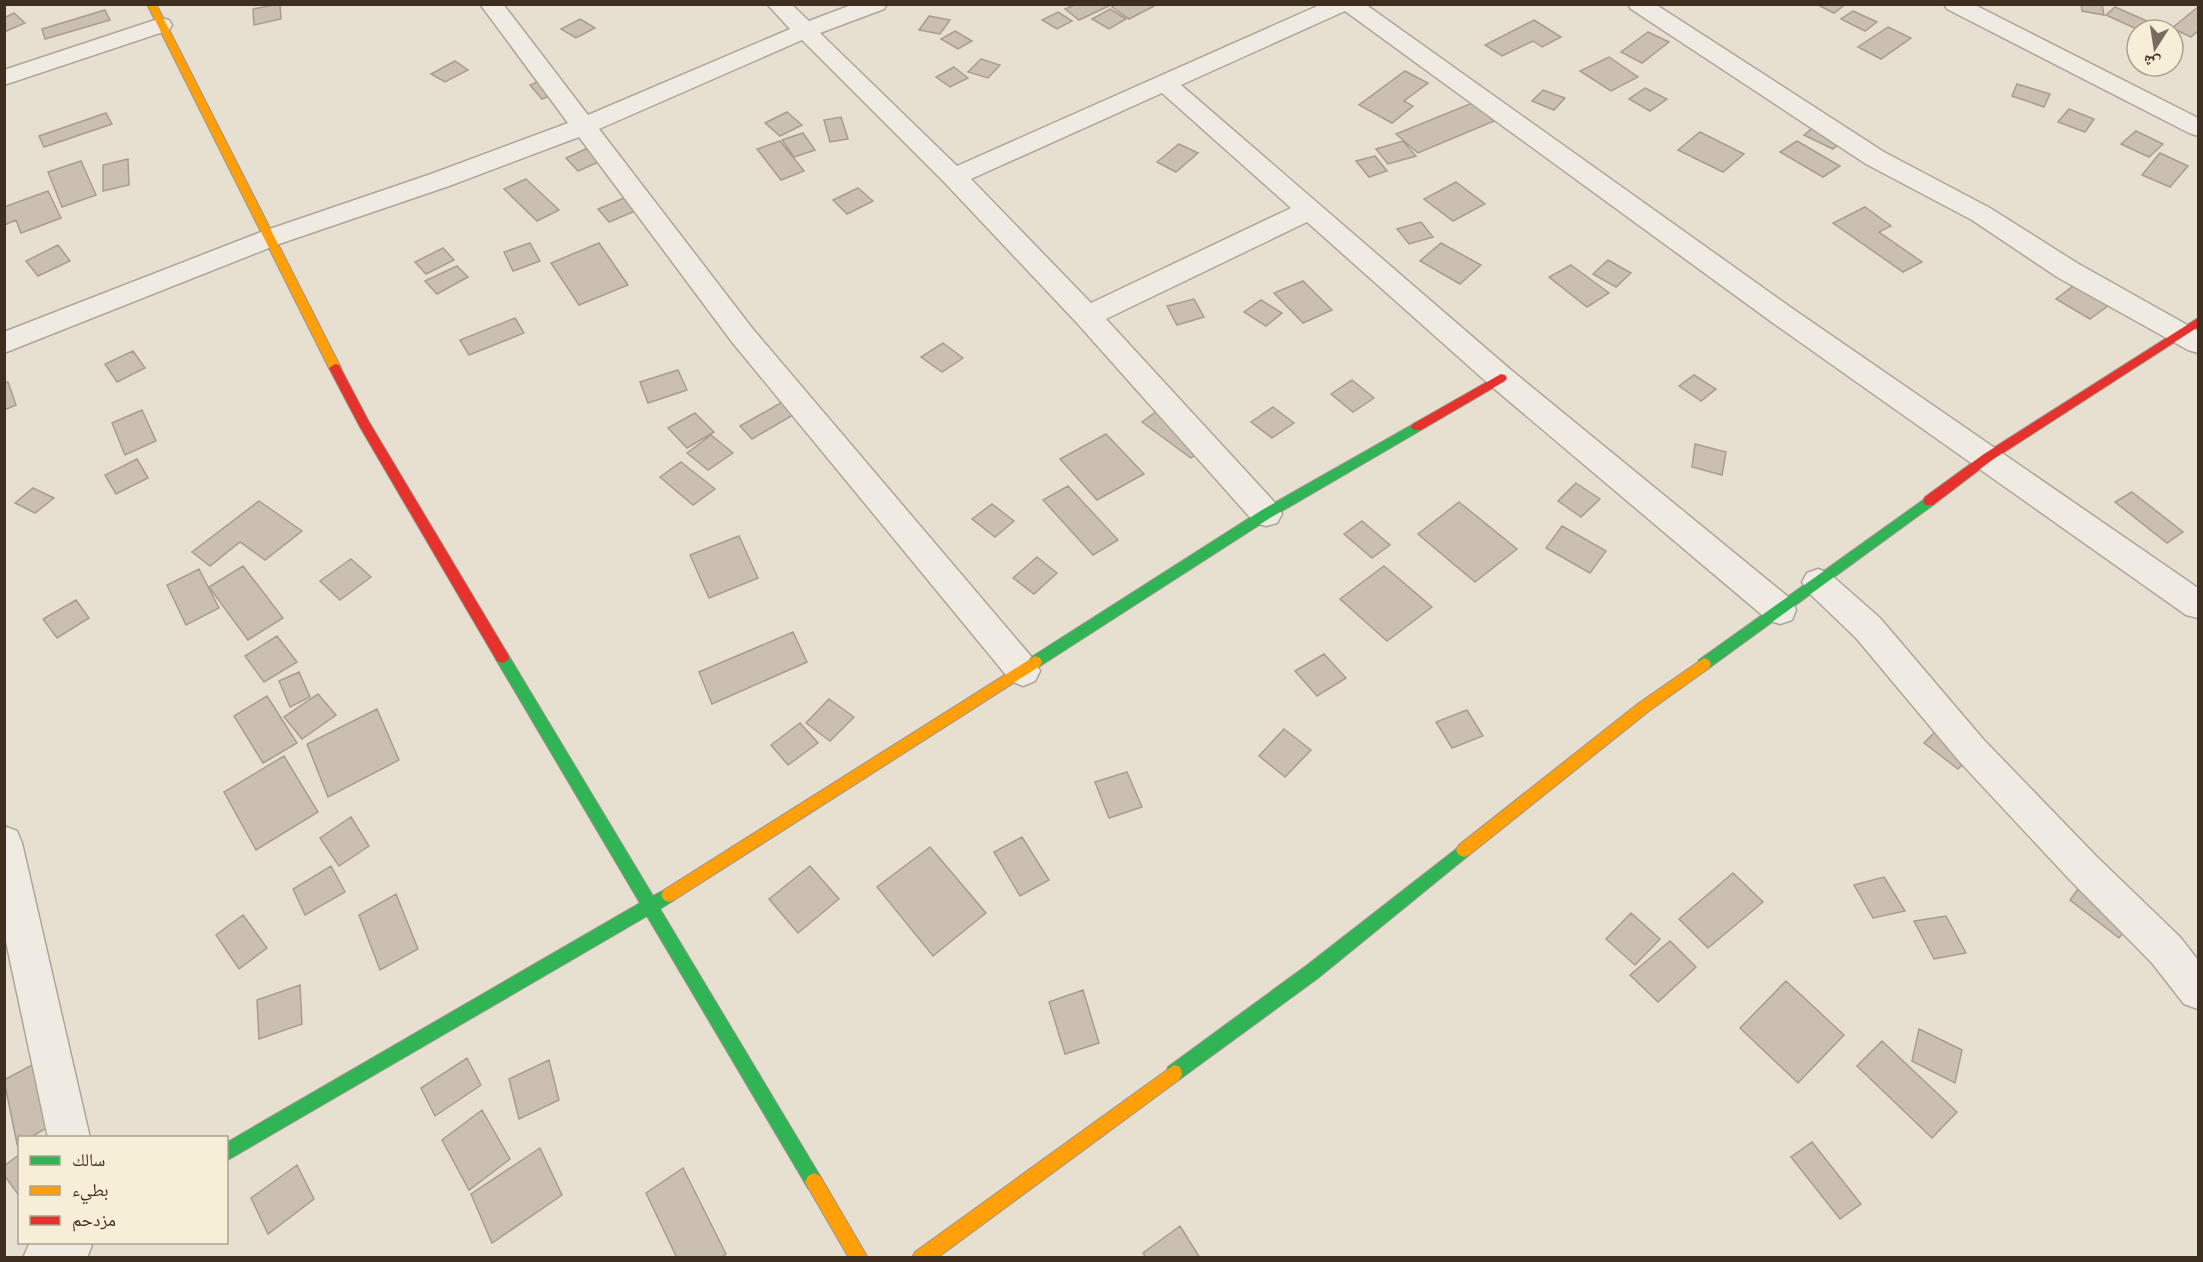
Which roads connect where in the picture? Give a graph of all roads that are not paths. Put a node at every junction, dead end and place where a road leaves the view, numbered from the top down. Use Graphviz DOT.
graph roads {
  1 [pos="491,4"];
  2 [pos="778,4"];
  3 [pos="876,4"];
  4 [pos="1342,4"];
  5 [pos="1350,4"];
  6 [pos="1639,4"];
  7 [pos="1955,4"];
  8 [pos="156,15"];
  9 [pos="804,31"];
  10 [pos="4,78"];
  11 [pos="1166,84"];
  12 [pos="584,126"];
  13 [pos="2199,128"];
  14 [pos="954,177"];
  15 [pos="1309,210"];
  16 [pos="270,238"];
  17 [pos="1087,316"];
  18 [pos="2193,333"];
  19 [pos="4,343"];
  20 [pos="1501,378"];
  21 [pos="1988,458"];
  22 [pos="1266,514"];
  23 [pos="1818,582"];
  24 [pos="2199,604"];
  25 [pos="1780,610"];
  26 [pos="1023,671"];
  27 [pos="4,843"];
  28 [pos="652,906"];
  29 [pos="2199,990"];
  30 [pos="69,1136"];
  31 [pos="228,1152"];
  32 [pos="68,1244"];
  33 [pos="45,1257"];
  34 [pos="859,1257"];
  35 [pos="921,1257"];
  1 -- 12 [label="street"];
  2 -- 9 [label="street"];
  3 -- 9 [label="street"];
  4 -- 11 [label="street"];
  5 -- 21 [label="street"];
  6 -- 18 [label="street"];
  7 -- 13 [label="street"];
  8 -- 10 [label="street"];
  8 -- 16 [label="street"];
  9 -- 12 [label="street"];
  9 -- 14 [label="street"];
  11 -- 14 [label="street"];
  11 -- 15 [label="street"];
  12 -- 16 [label="street"];
  12 -- 26 [label="street"];
  14 -- 17 [label="street"];
  15 -- 17 [label="street"];
  15 -- 20 [label="street"];
  16 -- 19 [label="street"];
  16 -- 28 [label="street"];
  17 -- 22 [label="street"];
  18 -- 21 [label="street"];
  20 -- 22 [label="street"];
  20 -- 25 [label="street"];
  21 -- 23 [label="street"];
  21 -- 24 [label="street"];
  22 -- 26 [label="street"];
  23 -- 25 [label="street"];
  23 -- 29 [label="street"];
  25 -- 35 [label="street"];
  26 -- 28 [label="street"];
  27 -- 30 [label="street"];
  28 -- 31 [label="street"];
  28 -- 34 [label="street"];
  32 -- 33 [label="street"];
}
